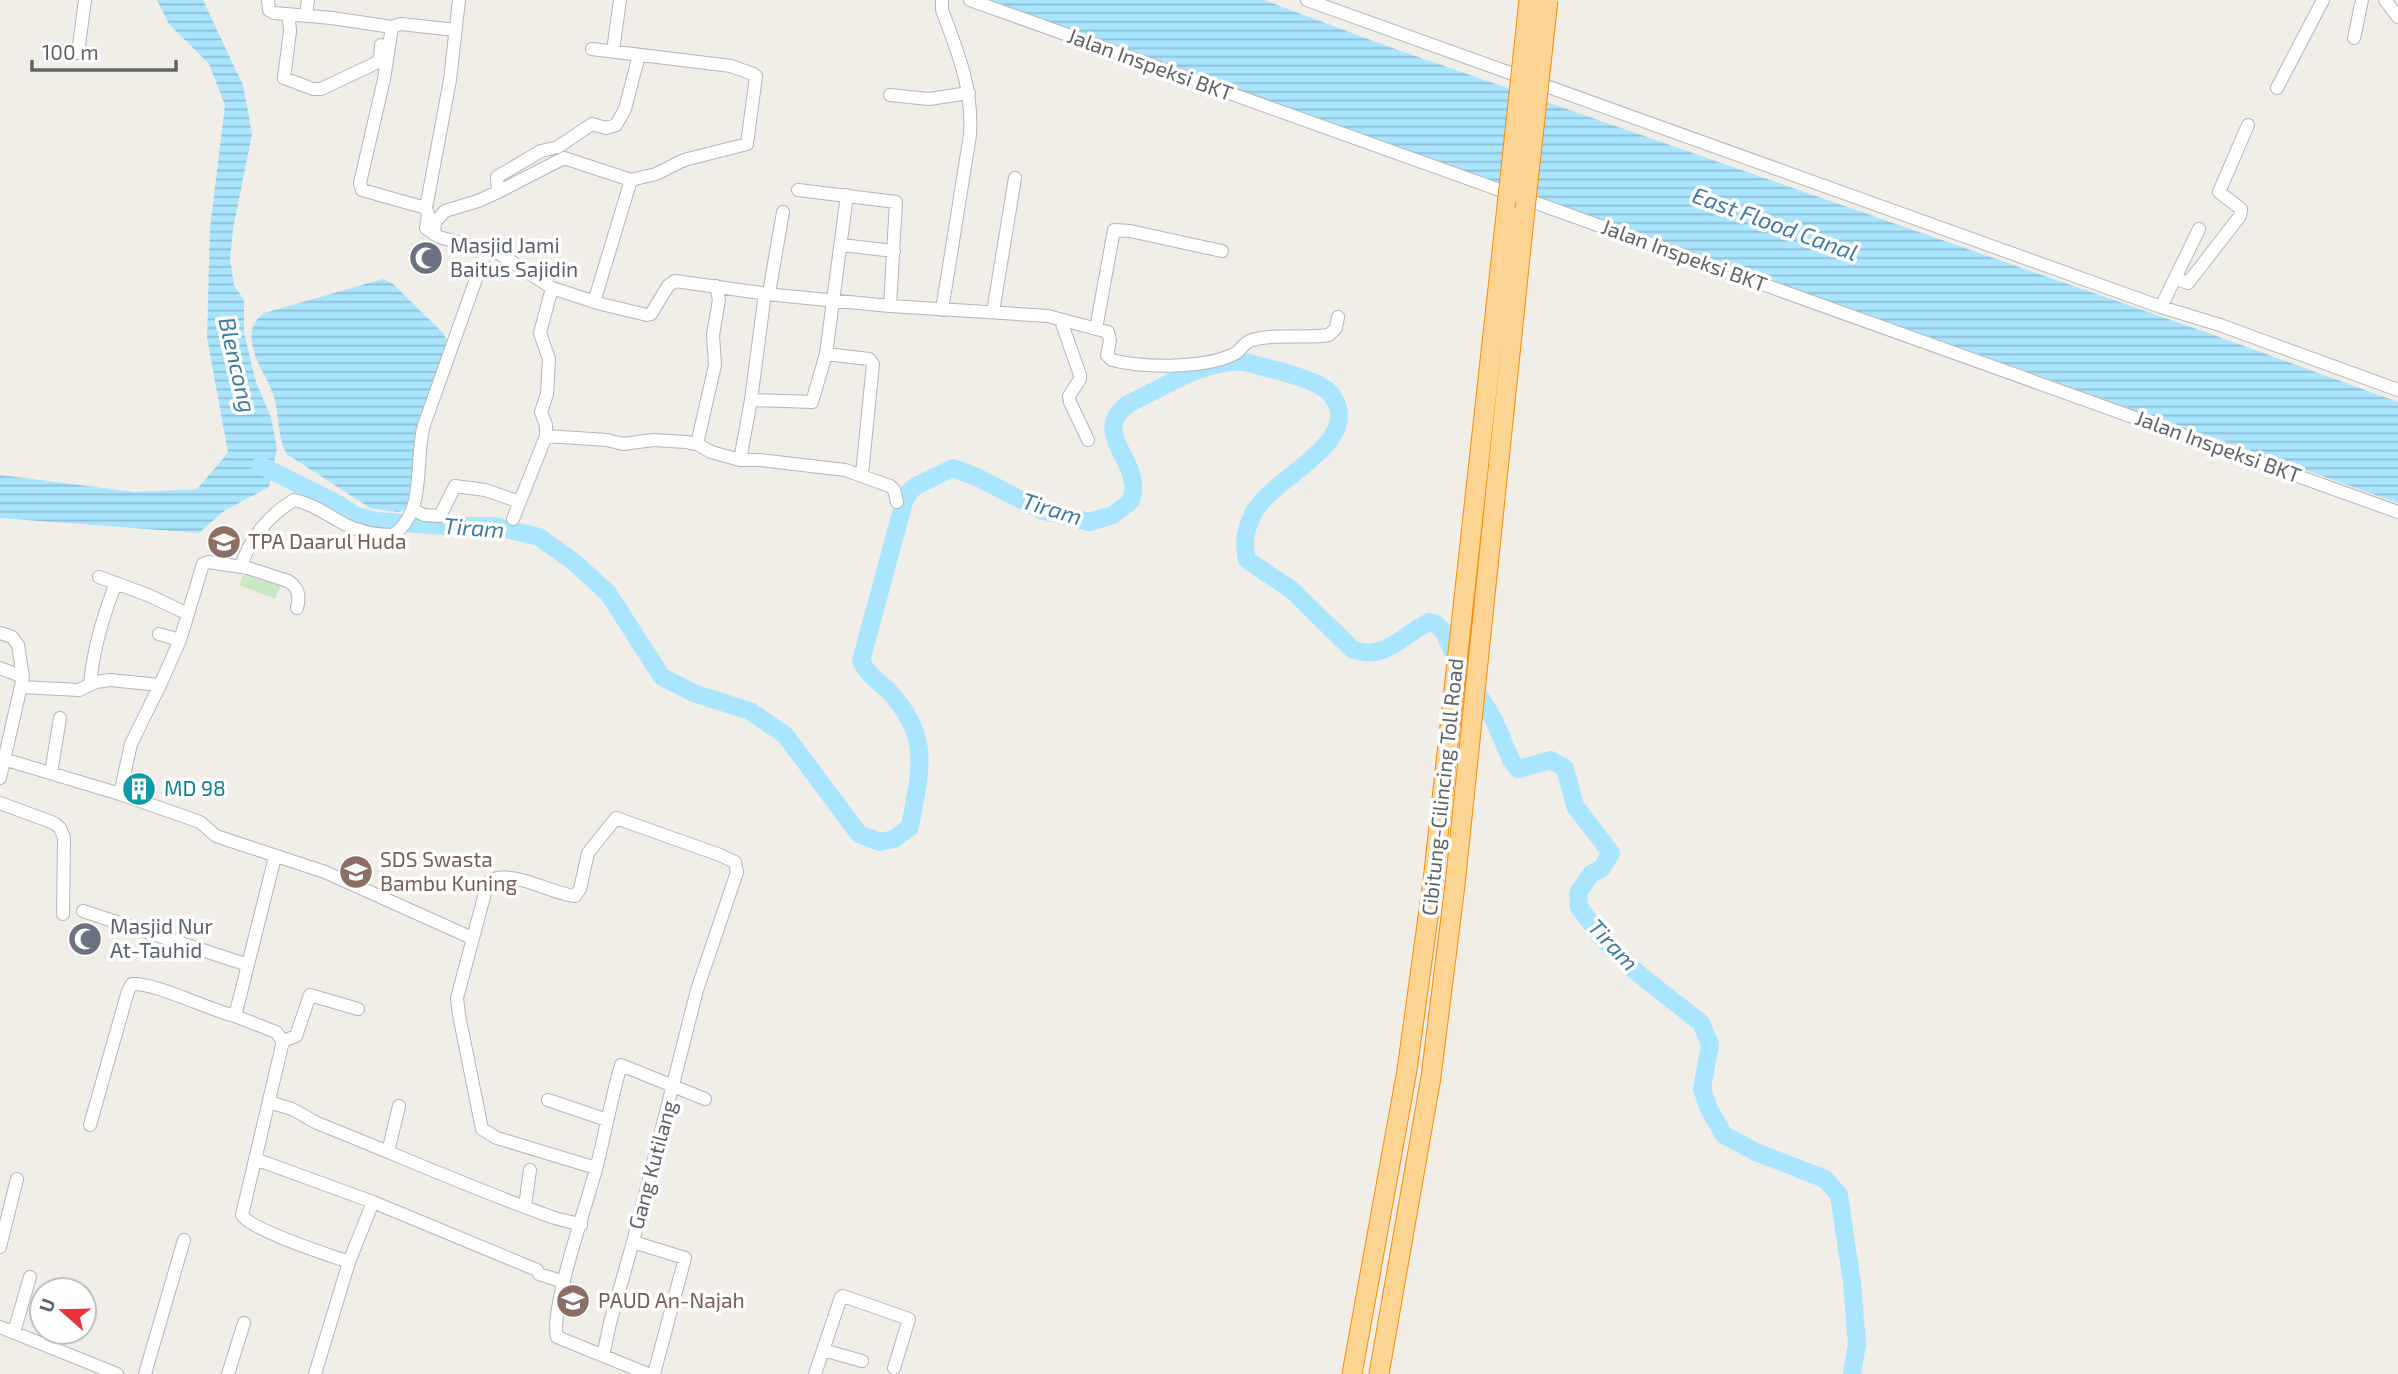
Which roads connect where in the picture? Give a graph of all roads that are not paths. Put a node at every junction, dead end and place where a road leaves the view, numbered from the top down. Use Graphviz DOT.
graph roads {
  1 [pos="85,0"];
  2 [pos="268,0"];
  3 [pos="308,0"];
  4 [pos="459,0"];
  5 [pos="620,0"];
  6 [pos="942,0"];
  7 [pos="970,0"];
  8 [pos="1307,0"];
  9 [pos="1529,0"];
  10 [pos="1548,0"];
  11 [pos="2323,0"];
  12 [pos="2362,0"];
  13 [pos="2385,0"];
  14 [pos="306,16"];
  15 [pos="2398,17"];
  16 [pos="289,20"];
  17 [pos="391,29"];
  18 [pos="455,30"];
  19 [pos="2354,38"];
  20 [pos="592,48"];
  21 [pos="54,51"];
  22 [pos="613,51"];
  23 [pos="639,55"];
  24 [pos="2277,88"];
  25 [pos="969,93"];
  26 [pos="890,95"];
  27 [pos="2248,125"];
  28 [pos="1015,178"];
  29 [pos="631,180"];
  30 [pos="798,190"];
  31 [pos="498,192"];
  32 [pos="847,195"];
  33 [pos="426,208"];
  34 [pos="783,212"];
  35 [pos="2199,229"];
  36 [pos="433,234"];
  37 [pos="841,245"];
  38 [pos="486,251"];
  39 [pos="894,251"];
  40 [pos="1222,251"];
  41 [pos="2177,279"];
  42 [pos="716,286"];
  43 [pos="552,288"];
  44 [pos="767,293"];
  45 [pos="833,300"];
  46 [pos="594,302"];
  47 [pos="890,306"];
  48 [pos="2161,307"];
  49 [pos="942,310"];
  50 [pos="993,313"];
  51 [pos="1338,317"];
  52 [pos="1062,321"];
  53 [pos="1096,328"];
  54 [pos="826,354"];
  55 [pos="2398,390"];
  56 [pos="751,400"];
  57 [pos="546,436"];
  58 [pos="1088,440"];
  59 [pos="697,444"];
  60 [pos="740,460"];
  61 [pos="862,474"];
  62 [pos="520,502"];
  63 [pos="897,502"];
  64 [pos="2398,512"];
  65 [pos="409,516"];
  66 [pos="513,519"];
  67 [pos="241,567"];
  68 [pos="99,577"];
  69 [pos="116,583"];
  70 [pos="297,607"];
  71 [pos="188,614"];
  72 [pos="0,633"];
  73 [pos="159,634"];
  74 [pos="180,640"];
  75 [pos="0,668"];
  76 [pos="22,682"];
  77 [pos="90,685"];
  78 [pos="160,685"];
  79 [pos="60,718"];
  80 [pos="2,759"];
  81 [pos="51,773"];
  82 [pos="0,778"];
  83 [pos="120,794"];
  84 [pos="0,803"];
  85 [pos="275,857"];
  86 [pos="83,911"];
  87 [pos="63,914"];
  88 [pos="472,938"];
  89 [pos="248,965"];
  90 [pos="358,1009"];
  91 [pos="235,1016"];
  92 [pos="283,1041"];
  93 [pos="674,1086"];
  94 [pos="705,1099"];
  95 [pos="548,1100"];
  96 [pos="269,1102"];
  97 [pos="399,1106"];
  98 [pos="607,1120"];
  99 [pos="90,1125"];
  100 [pos="388,1152"];
  101 [pos="254,1159"];
  102 [pos="596,1168"];
  103 [pos="530,1170"];
  104 [pos="17,1179"];
  105 [pos="373,1202"];
  106 [pos="525,1206"];
  107 [pos="581,1225"];
  108 [pos="184,1240"];
  109 [pos="633,1242"];
  110 [pos="0,1247"];
  111 [pos="349,1262"];
  112 [pos="564,1282"];
  113 [pos="28,1285"];
  114 [pos="244,1323"];
  115 [pos="0,1327"];
  116 [pos="14,1332"];
  117 [pos="823,1350"];
  118 [pos="603,1356"];
  119 [pos="862,1361"];
  120 [pos="894,1368"];
  121 [pos="117,1374"];
  122 [pos="145,1374"];
  123 [pos="228,1374"];
  124 [pos="315,1374"];
  125 [pos="648,1374"];
  126 [pos="654,1374"];
  127 [pos="815,1374"];
  128 [pos="1352,1374"];
  129 [pos="1379,1374"];
  1 -- 21 [label="street"];
  2 -- 14 [label="street"];
  3 -- 14 [label="street"];
  4 -- 18 [label="street"];
  5 -- 22 [label="street"];
  6 -- 25 [label="street"];
  7 -- 64 [label="street, Jalan Inspeksi BKT"];
  8 -- 48 [label="street"];
  9 -- 128 [label="highway, bridge"];
  10 -- 129 [label="highway, bridge"];
  11 -- 24 [label="street"];
  12 -- 19 [label="street"];
  13 -- 15 [label="street"];
  14 -- 17 [label="street"];
  16 -- 17 [label="street"];
  17 -- 18 [label="street"];
  17 -- 33 [label="street"];
  18 -- 33 [label="street"];
  20 -- 22 [label="street"];
  22 -- 23 [label="street"];
  23 -- 29 [label="street"];
  23 -- 31 [label="street"];
  25 -- 26 [label="street"];
  25 -- 49 [label="street"];
  27 -- 41 [label="street"];
  28 -- 50 [label="street"];
  29 -- 31 [label="street"];
  29 -- 46 [label="street"];
  30 -- 32 [label="street"];
  31 -- 36 [label="street"];
  32 -- 37 [label="street"];
  32 -- 39 [label="street"];
  33 -- 36 [label="street"];
  34 -- 44 [label="street"];
  35 -- 41 [label="street"];
  36 -- 38 [label="street"];
  37 -- 39 [label="street"];
  37 -- 45 [label="street"];
  38 -- 43 [label="street"];
  38 -- 65 [label="street"];
  39 -- 47 [label="street"];
  40 -- 53 [label="street"];
  41 -- 48 [label="street"];
  42 -- 44 [label="street"];
  42 -- 46 [label="street"];
  42 -- 59 [label="street"];
  43 -- 46 [label="street"];
  43 -- 57 [label="street"];
  44 -- 45 [label="street"];
  44 -- 56 [label="street"];
  45 -- 47 [label="street"];
  45 -- 54 [label="street"];
  47 -- 49 [label="street"];
  48 -- 55 [label="street"];
  49 -- 50 [label="street"];
  50 -- 52 [label="street"];
  51 -- 53 [label="street"];
  52 -- 53 [label="street"];
  52 -- 58 [label="street"];
  54 -- 56 [label="street"];
  54 -- 61 [label="street"];
  56 -- 60 [label="street"];
  57 -- 59 [label="street"];
  57 -- 62 [label="street"];
  59 -- 60 [label="street"];
  60 -- 61 [label="street"];
  61 -- 63 [label="street"];
  62 -- 65 [label="street"];
  62 -- 66 [label="street"];
  65 -- 67 [label="street"];
  67 -- 70 [label="street"];
  67 -- 71 [label="street"];
  68 -- 69 [label="street"];
  69 -- 71 [label="street"];
  69 -- 77 [label="street"];
  71 -- 74 [label="street"];
  72 -- 76 [label="street"];
  73 -- 74 [label="street"];
  74 -- 78 [label="street"];
  75 -- 76 [label="street"];
  76 -- 77 [label="street"];
  76 -- 80 [label="street"];
  77 -- 78 [label="street"];
  78 -- 83 [label="street"];
  79 -- 81 [label="street"];
  80 -- 81 [label="street"];
  80 -- 82 [label="street"];
  81 -- 83 [label="street"];
  83 -- 85 [label="street"];
  84 -- 87 [label="street"];
  85 -- 88 [label="street"];
  85 -- 89 [label="street"];
  86 -- 89 [label="street"];
  88 -- 93 [label="street, Gang Kutilang"];
  88 -- 102 [label="street"];
  89 -- 91 [label="street"];
  90 -- 92 [label="street"];
  91 -- 92 [label="street"];
  91 -- 99 [label="street"];
  92 -- 96 [label="street"];
  93 -- 94 [label="street"];
  93 -- 98 [label="street"];
  93 -- 109 [label="street, Gang Kutilang"];
  95 -- 98 [label="street"];
  96 -- 100 [label="street"];
  96 -- 101 [label="street"];
  97 -- 100 [label="street"];
  98 -- 102 [label="street"];
  100 -- 106 [label="street"];
  101 -- 105 [label="street"];
  101 -- 111 [label="street"];
  102 -- 107 [label="street"];
  103 -- 106 [label="street"];
  104 -- 110 [label="street"];
  105 -- 111 [label="street"];
  105 -- 112 [label="street"];
  106 -- 107 [label="street"];
  107 -- 112 [label="street"];
  108 -- 122 [label="street"];
  109 -- 118 [label="street, Gang Kutilang"];
  109 -- 126 [label="street"];
  111 -- 124 [label="street"];
  112 -- 118 [label="street"];
  113 -- 116 [label="street"];
  114 -- 123 [label="street"];
  115 -- 116 [label="street"];
  116 -- 121 [label="street"];
  117 -- 119 [label="street"];
  117 -- 120 [label="street"];
  117 -- 127 [label="street"];
  118 -- 125 [label="street"];
}
